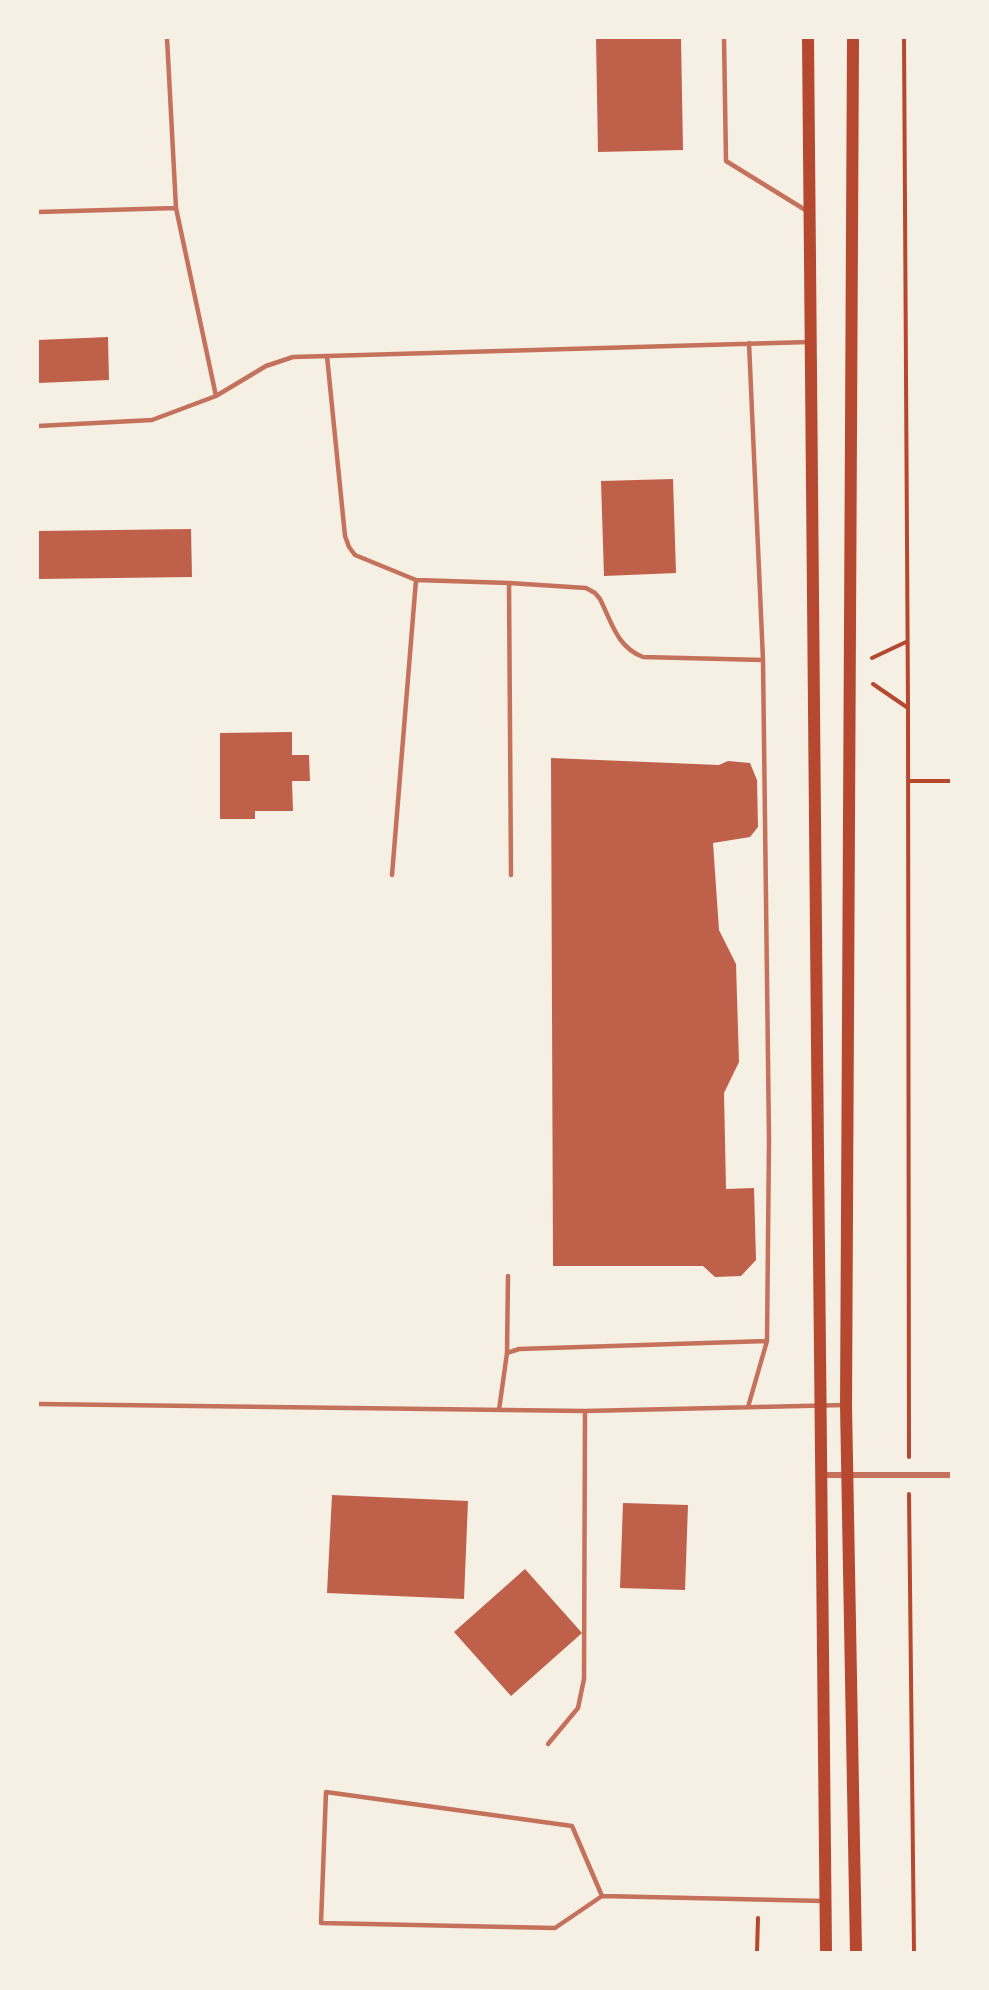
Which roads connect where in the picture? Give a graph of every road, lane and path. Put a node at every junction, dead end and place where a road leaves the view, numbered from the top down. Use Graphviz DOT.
graph roads {
  1 [pos="167,38"];
  2 [pos="724,38"];
  3 [pos="808,38"];
  4 [pos="853,38"];
  5 [pos="904,38"];
  6 [pos="176,208"];
  7 [pos="809,212"];
  8 [pos="38,213"];
  9 [pos="809,342"];
  10 [pos="749,343"];
  11 [pos="327,356"];
  12 [pos="216,396"];
  13 [pos="38,426"];
  14 [pos="416,580"];
  15 [pos="509,583"];
  16 [pos="906,642"];
  17 [pos="763,660"];
  18 [pos="851,668"];
  19 [pos="908,708"];
  20 [pos="908,781"];
  21 [pos="951,781"];
  22 [pos="392,875"];
  23 [pos="511,875"];
  24 [pos="508,1276"];
  25 [pos="767,1341"];
  26 [pos="507,1353"];
  27 [pos="38,1404"];
  28 [pos="821,1405"];
  29 [pos="846,1405"];
  30 [pos="748,1407"];
  31 [pos="499,1410"];
  32 [pos="585,1411"];
  33 [pos="822,1475"];
  34 [pos="848,1475"];
  35 [pos="909,1475"];
  36 [pos="951,1475"];
  37 [pos="548,1744"];
  38 [pos="602,1896"];
  39 [pos="759,1899"];
  40 [pos="826,1901"];
  41 [pos="757,1953"];
  42 [pos="826,1953"];
  43 [pos="856,1953"];
  44 [pos="914,1953"];
  1 -- 6 [label="lane"];
  2 -- 7 [label="lane"];
  3 -- 7 [label="main road"];
  4 -- 18 [label="main road"];
  5 -- 16 [label="path"];
  6 -- 8 [label="lane"];
  6 -- 12 [label="lane"];
  7 -- 9 [label="main road"];
  9 -- 10 [label="lane"];
  9 -- 28 [label="main road"];
  10 -- 11 [label="lane"];
  10 -- 17 [label="lane"];
  11 -- 12 [label="lane"];
  11 -- 14 [label="lane"];
  12 -- 13 [label="lane"];
  14 -- 15 [label="lane"];
  14 -- 22 [label="lane"];
  15 -- 17 [label="lane"];
  15 -- 23 [label="lane"];
  16 -- 18 [label="path"];
  16 -- 19 [label="path"];
  17 -- 25 [label="lane"];
  18 -- 19 [label="path"];
  18 -- 29 [label="main road"];
  19 -- 20 [label="path"];
  20 -- 21 [label="path"];
  20 -- 35 [label="path"];
  24 -- 26 [label="lane"];
  25 -- 26 [label="lane"];
  25 -- 30 [label="lane"];
  26 -- 31 [label="lane"];
  27 -- 31 [label="lane"];
  28 -- 29 [label="lane"];
  28 -- 30 [label="lane"];
  28 -- 33 [label="main road"];
  29 -- 34 [label="main road"];
  30 -- 32 [label="lane"];
  31 -- 32 [label="lane"];
  32 -- 37 [label="lane"];
  33 -- 34 [label="street"];
  33 -- 40 [label="main road"];
  34 -- 35 [label="street"];
  34 -- 43 [label="main road"];
  35 -- 36 [label="street"];
  35 -- 44 [label="path"];
  38 -- 38 [label="lane"];
  38 -- 39 [label="lane"];
  39 -- 40 [label="lane"];
  39 -- 41 [label="path"];
  40 -- 42 [label="main road"];
}
